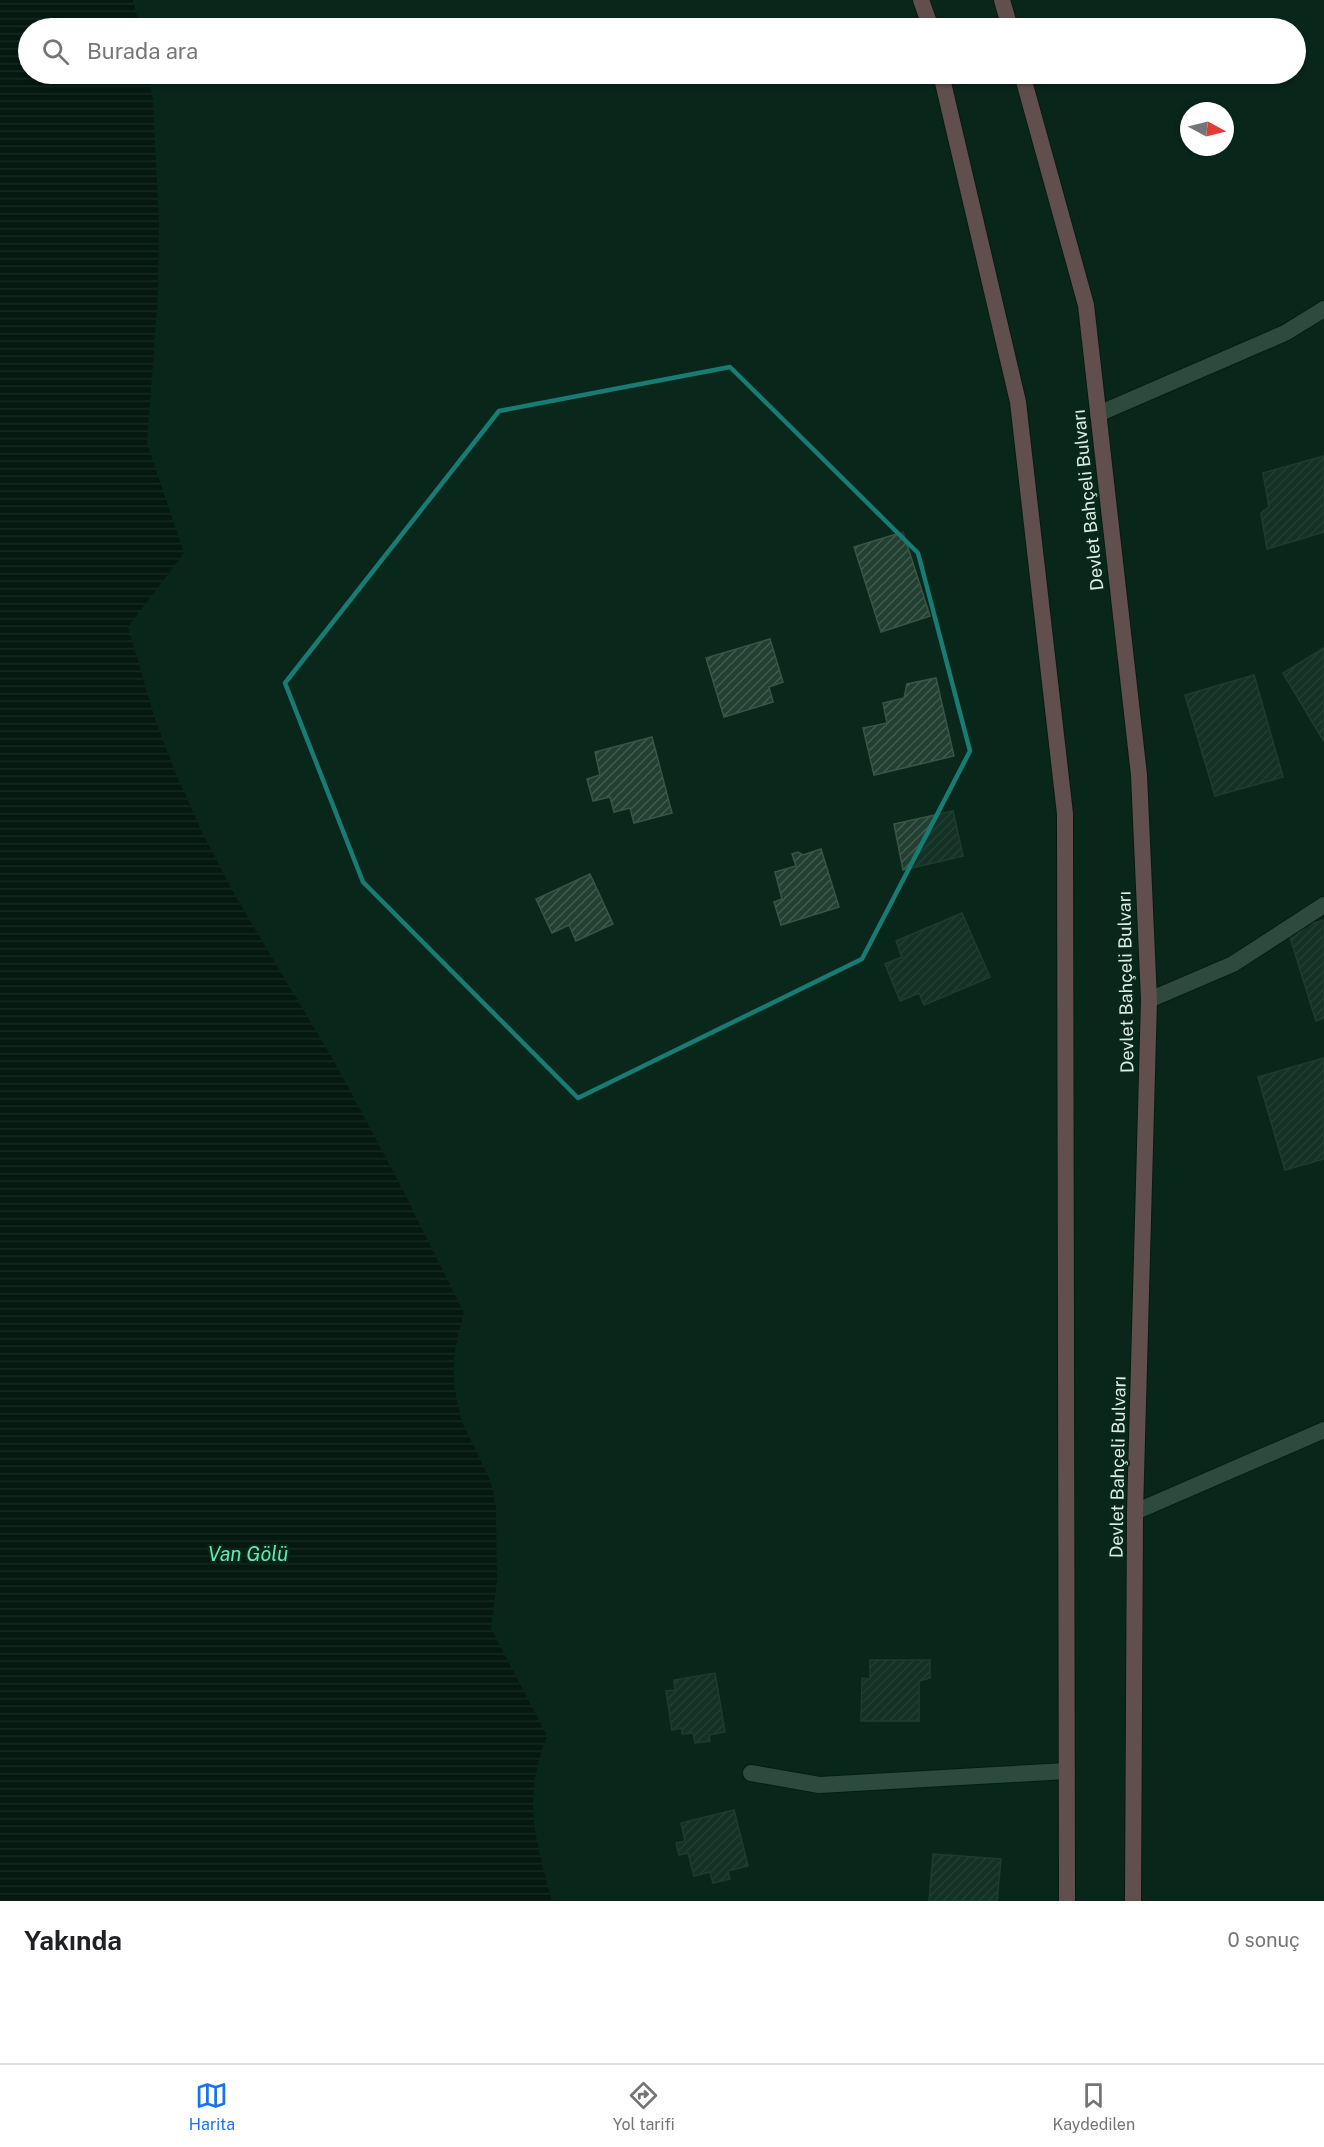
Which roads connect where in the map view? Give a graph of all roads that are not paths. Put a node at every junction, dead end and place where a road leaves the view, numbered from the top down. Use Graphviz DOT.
graph roads {
  1 [pos="921,0"];
  2 [pos="1002,0"];
  3 [pos="927,18"];
  4 [pos="1007,18"];
  5 [pos="943,84"];
  6 [pos="1026,84"];
  7 [pos="1324,309"];
  8 [pos="1098,414"];
  9 [pos="1324,905"];
  10 [pos="1149,1000"];
  11 [pos="1324,1430"];
  12 [pos="1136,1512"];
  13 [pos="1067,1771"];
  14 [pos="751,1773"];
  15 [pos="1067,1901"];
  16 [pos="1133,1901"];
  1 -- 3 [label="highway"];
  2 -- 4 [label="highway"];
  5 -- 13 [label="highway"];
  6 -- 8 [label="highway, Devlet Bahçeli Bulvarı"];
  7 -- 8 [label="street"];
  8 -- 10 [label="highway, Devlet Bahçeli Bulvarı"];
  9 -- 10 [label="street"];
  10 -- 12 [label="highway, Devlet Bahçeli Bulvarı"];
  11 -- 12 [label="street"];
  12 -- 16 [label="highway, Devlet Bahçeli Bulvarı"];
  13 -- 14 [label="street"];
  13 -- 15 [label="highway"];
}
